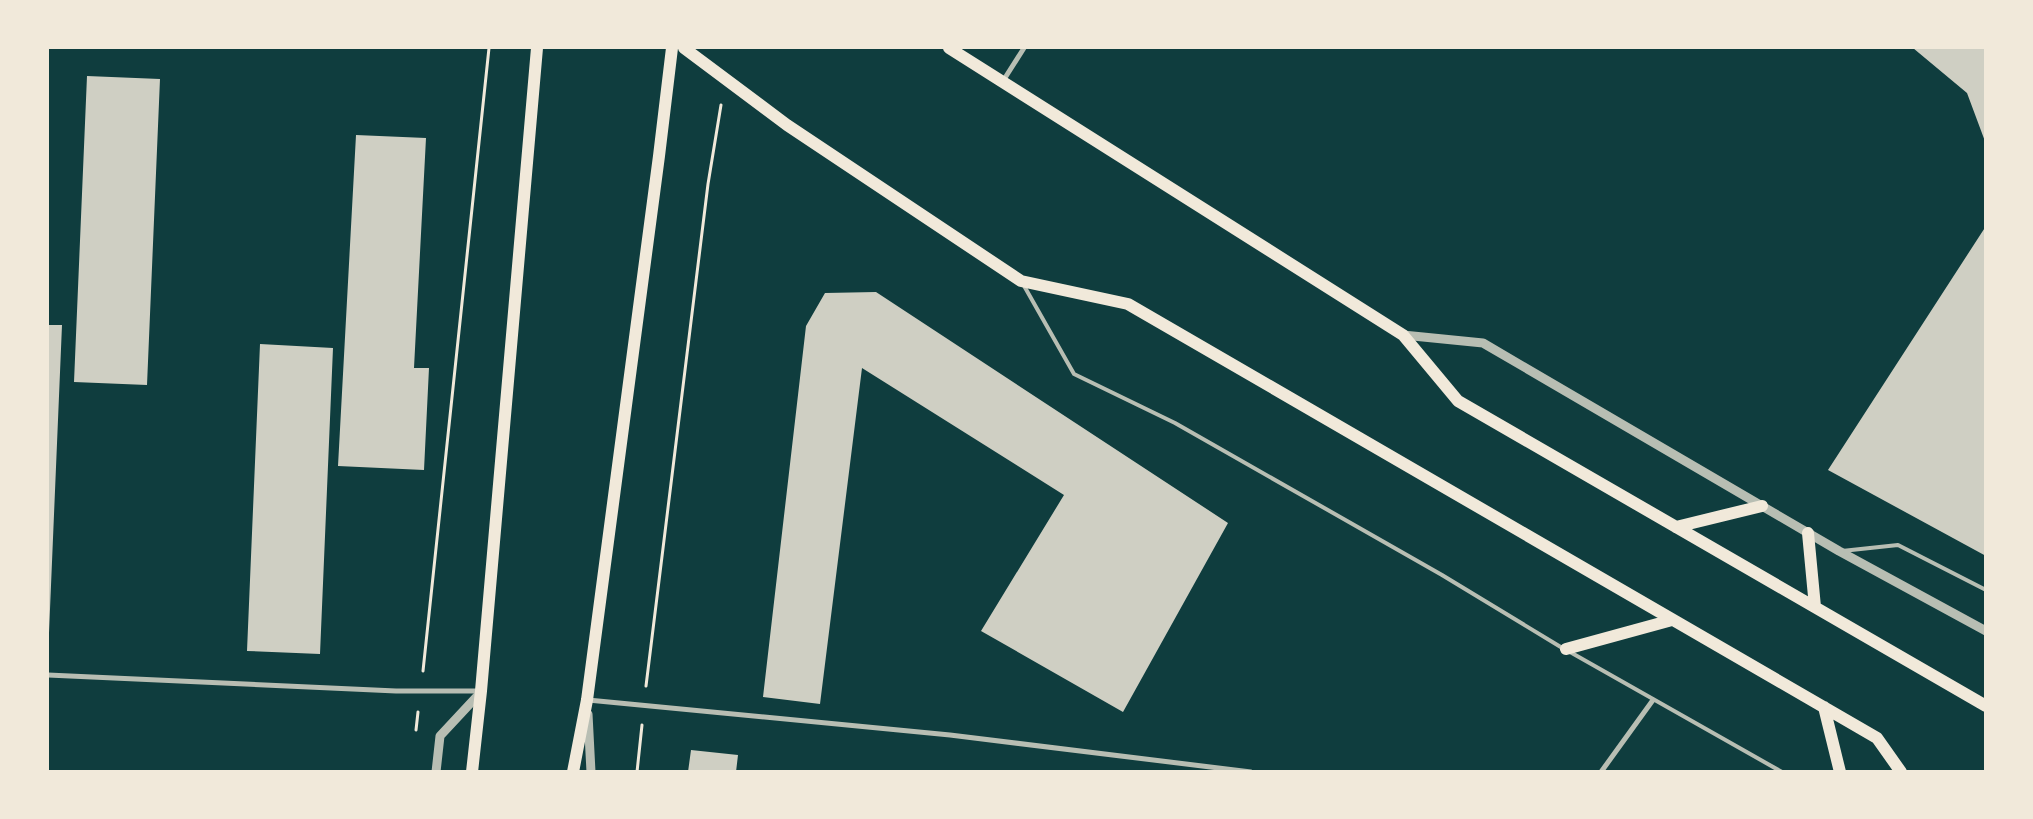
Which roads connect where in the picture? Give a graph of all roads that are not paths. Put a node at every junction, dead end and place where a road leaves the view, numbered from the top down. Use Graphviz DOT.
graph roads {
  1 [pos="538,48"];
  2 [pos="672,48"];
  3 [pos="684,48"];
  4 [pos="949,48"];
  5 [pos="1024,48"];
  6 [pos="1003,82"];
  7 [pos="1021,281"];
  8 [pos="1403,335"];
  9 [pos="1762,506"];
  10 [pos="1676,527"];
  11 [pos="1808,533"];
  12 [pos="1839,551"];
  13 [pos="1986,590"];
  14 [pos="1815,607"];
  15 [pos="1672,620"];
  16 [pos="1986,631"];
  17 [pos="1566,649"];
  18 [pos="48,675"];
  19 [pos="481,691"];
  20 [pos="587,700"];
  21 [pos="1653,700"];
  22 [pos="1986,706"];
  23 [pos="1824,707"];
  24 [pos="436,772"];
  25 [pos="472,772"];
  26 [pos="573,772"];
  27 [pos="591,772"];
  28 [pos="1251,772"];
  29 [pos="1601,772"];
  30 [pos="1782,772"];
  31 [pos="1840,772"];
  32 [pos="1901,772"];
  1 -- 19 [label="main road"];
  2 -- 20 [label="main road"];
  3 -- 7 [label="main road"];
  4 -- 6 [label="main road"];
  5 -- 6 [label="street"];
  6 -- 8 [label="main road"];
  7 -- 15 [label="main road"];
  7 -- 17 [label="lane"];
  8 -- 9 [label="street"];
  8 -- 10 [label="main road"];
  9 -- 10 [label="main road"];
  9 -- 11 [label="street"];
  10 -- 14 [label="main road"];
  11 -- 12 [label="street"];
  11 -- 14 [label="main road"];
  12 -- 13 [label="lane"];
  12 -- 16 [label="street"];
  14 -- 22 [label="main road"];
  15 -- 17 [label="main road"];
  15 -- 23 [label="main road"];
  17 -- 21 [label="lane"];
  18 -- 19 [label="street"];
  19 -- 24 [label="street"];
  19 -- 25 [label="main road"];
  20 -- 26 [label="main road"];
  20 -- 27 [label="street"];
  20 -- 28 [label="street"];
  21 -- 29 [label="street"];
  21 -- 30 [label="lane"];
  23 -- 31 [label="main road"];
  23 -- 32 [label="main road"];
}
